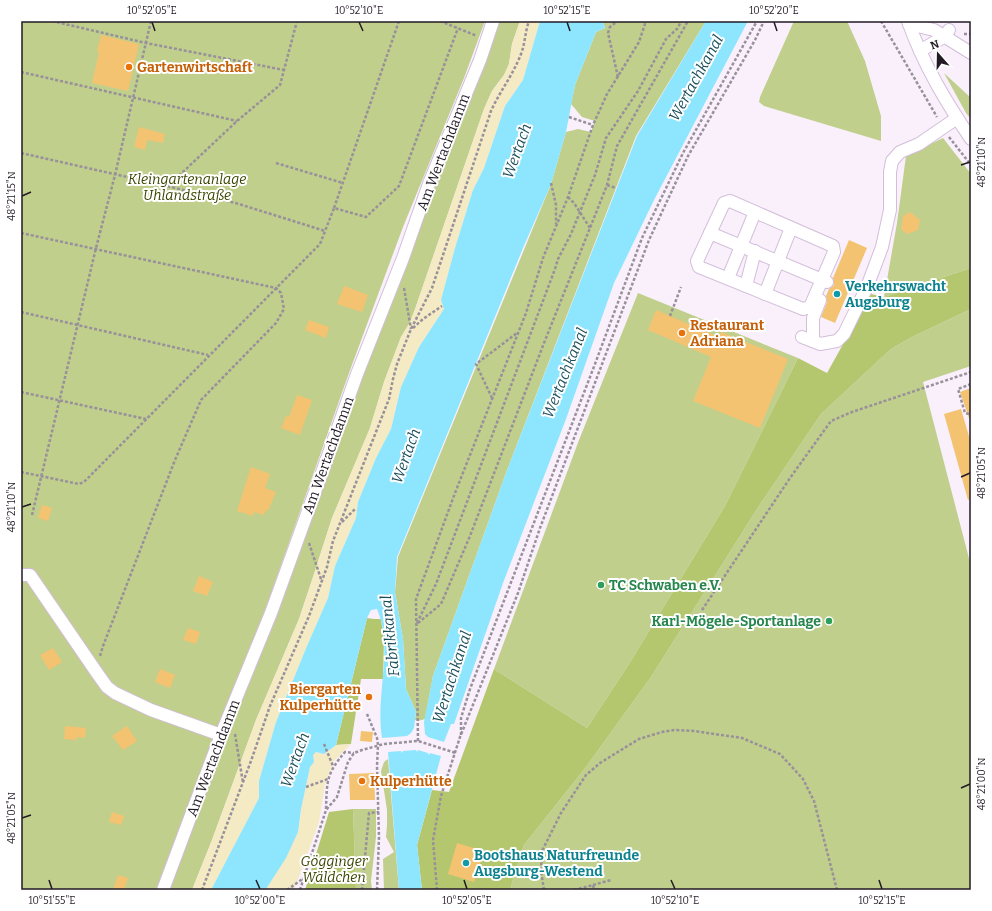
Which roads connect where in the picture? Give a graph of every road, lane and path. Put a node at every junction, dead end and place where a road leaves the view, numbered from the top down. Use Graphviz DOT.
graph roads {
  1 [pos="52,21"];
  2 [pos="151,21"];
  3 [pos="297,21"];
  4 [pos="399,21"];
  5 [pos="440,21"];
  6 [pos="493,21"];
  7 [pos="529,21"];
  8 [pos="618,21"];
  9 [pos="646,21"];
  10 [pos="681,21"];
  11 [pos="688,21"];
  12 [pos="757,21"];
  13 [pos="764,21"];
  14 [pos="881,21"];
  15 [pos="909,23"];
  16 [pos="458,28"];
  17 [pos="947,33"];
  18 [pos="486,40"];
  19 [pos="146,43"];
  20 [pos="920,51"];
  21 [pos="971,53"];
  22 [pos="284,70"];
  23 [pos="21,72"];
  24 [pos="618,78"];
  25 [pos="133,98"];
  26 [pos="569,118"];
  27 [pos="957,118"];
  28 [pos="237,121"];
  29 [pos="593,125"];
  30 [pos="943,128"];
  31 [pos="971,139"];
  32 [pos="21,153"];
  33 [pos="276,163"];
  34 [pos="971,165"];
  35 [pos="115,175"];
  36 [pos="343,183"];
  37 [pos="551,183"];
  38 [pos="607,185"];
  39 [pos="167,186"];
  40 [pos="616,188"];
  41 [pos="568,197"];
  42 [pos="334,208"];
  43 [pos="755,212"];
  44 [pos="579,213"];
  45 [pos="556,227"];
  46 [pos="590,228"];
  47 [pos="791,228"];
  48 [pos="325,231"];
  49 [pos="21,233"];
  50 [pos="710,233"];
  51 [pos="741,246"];
  52 [pos="96,248"];
  53 [pos="841,249"];
  54 [pos="755,252"];
  55 [pos="778,261"];
  56 [pos="728,278"];
  57 [pos="403,281"];
  58 [pos="825,281"];
  59 [pos="746,286"];
  60 [pos="681,287"];
  61 [pos="276,288"];
  62 [pos="765,294"];
  63 [pos="442,306"];
  64 [pos="21,312"];
  65 [pos="670,316"];
  66 [pos="78,325"];
  67 [pos="411,329"];
  68 [pos="518,333"];
  69 [pos="208,355"];
  70 [pos="971,372"];
  71 [pos="971,384"];
  72 [pos="21,392"];
  73 [pos="492,399"];
  74 [pos="60,400"];
  75 [pos="969,414"];
  76 [pos="146,419"];
  77 [pos="21,472"];
  78 [pos="41,477"];
  79 [pos="356,509"];
  80 [pos="32,516"];
  81 [pos="303,524"];
  82 [pos="340,526"];
  83 [pos="21,575"];
  84 [pos="322,583"];
  85 [pos="702,610"];
  86 [pos="417,623"];
  87 [pos="97,674"];
  88 [pos="368,714"];
  89 [pos="234,733"];
  90 [pos="221,735"];
  91 [pos="460,737"];
  92 [pos="418,742"];
  93 [pos="324,744"];
  94 [pos="378,745"];
  95 [pos="354,753"];
  96 [pos="456,753"];
  97 [pos="333,766"];
  98 [pos="328,779"];
  99 [pos="243,783"];
  100 [pos="306,787"];
  101 [pos="326,810"];
  102 [pos="379,812"];
  103 [pos="304,878"];
  104 [pos="611,880"];
  105 [pos="593,885"];
  106 [pos="163,890"];
  107 [pos="202,890"];
  108 [pos="287,890"];
  109 [pos="300,890"];
  110 [pos="362,890"];
  111 [pos="377,890"];
  112 [pos="437,890"];
  113 [pos="544,890"];
  114 [pos="574,890"];
  115 [pos="594,890"];
  116 [pos="837,890"];
  1 -- 19 [label="path"];
  2 -- 19 [label="path"];
  3 -- 22 [label="path"];
  4 -- 36 [label="path"];
  5 -- 16 [label="path"];
  6 -- 18 [label="street, Am Wertachdamm"];
  7 -- 67 [label="path"];
  8 -- 24 [label="path"];
  9 -- 24 [label="path"];
  10 -- 44 [label="path"];
  11 -- 38 [label="path"];
  12 -- 91 [label="path"];
  13 -- 91 [label="path"];
  14 -- 30 [label="path"];
  15 -- 17 [label="street"];
  15 -- 20 [label="street"];
  16 -- 18 [label="path"];
  16 -- 42 [label="path"];
  17 -- 20 [label="street"];
  17 -- 21 [label="street"];
  18 -- 81 [label="street, Am Wertachdamm"];
  19 -- 22 [label="path"];
  19 -- 25 [label="path"];
  20 -- 27 [label="street"];
  22 -- 28 [label="path"];
  23 -- 25 [label="path"];
  24 -- 29 [label="path"];
  25 -- 28 [label="path"];
  25 -- 35 [label="path"];
  26 -- 29 [label="path"];
  27 -- 30 [label="street"];
  27 -- 31 [label="street"];
  28 -- 39 [label="path"];
  29 -- 41 [label="path"];
  30 -- 34 [label="path"];
  30 -- 58 [label="street"];
  32 -- 35 [label="path"];
  33 -- 36 [label="path"];
  35 -- 39 [label="path"];
  35 -- 52 [label="path"];
  36 -- 42 [label="path"];
  37 -- 45 [label="path"];
  38 -- 40 [label="path"];
  38 -- 46 [label="path"];
  39 -- 48 [label="path"];
  41 -- 44 [label="path"];
  41 -- 45 [label="path"];
  42 -- 48 [label="path"];
  43 -- 47 [label="street"];
  43 -- 50 [label="street"];
  43 -- 51 [label="street"];
  44 -- 46 [label="path"];
  44 -- 86 [label="path"];
  45 -- 68 [label="path"];
  46 -- 86 [label="path"];
  47 -- 55 [label="street"];
  47 -- 58 [label="street"];
  48 -- 61 [label="path"];
  49 -- 52 [label="path"];
  50 -- 51 [label="street"];
  50 -- 56 [label="street"];
  51 -- 54 [label="street"];
  51 -- 56 [label="street"];
  52 -- 61 [label="path"];
  52 -- 66 [label="path"];
  53 -- 58 [label="street"];
  54 -- 55 [label="street"];
  54 -- 59 [label="street"];
  55 -- 58 [label="street"];
  55 -- 62 [label="street"];
  56 -- 59 [label="street"];
  57 -- 67 [label="path"];
  58 -- 62 [label="street"];
  59 -- 62 [label="street"];
  60 -- 65 [label="path"];
  61 -- 69 [label="path"];
  61 -- 87 [label="path"];
  63 -- 67 [label="path"];
  64 -- 66 [label="path"];
  66 -- 69 [label="path"];
  66 -- 74 [label="path"];
  67 -- 82 [label="path"];
  68 -- 73 [label="path"];
  68 -- 73 [label="path"];
  69 -- 76 [label="path"];
  70 -- 85 [label="path"];
  71 -- 75 [label="path"];
  72 -- 74 [label="path"];
  73 -- 86 [label="path"];
  74 -- 76 [label="path"];
  74 -- 78 [label="path"];
  76 -- 78 [label="path"];
  77 -- 78 [label="path"];
  78 -- 80 [label="path"];
  79 -- 82 [label="path"];
  81 -- 84 [label="path"];
  81 -- 90 [label="street, Am Wertachdamm"];
  82 -- 84 [label="path"];
  83 -- 87 [label="street"];
  84 -- 99 [label="path"];
  86 -- 92 [label="path"];
  87 -- 90 [label="street"];
  88 -- 94 [label="path"];
  89 -- 99 [label="path"];
  90 -- 106 [label="street, Am Wertachdamm"];
  91 -- 96 [label="path"];
  92 -- 94 [label="path"];
  92 -- 96 [label="path"];
  93 -- 97 [label="path"];
  94 -- 95 [label="path"];
  94 -- 102 [label="path"];
  95 -- 97 [label="path"];
  95 -- 101 [label="path"];
  96 -- 112 [label="path"];
  97 -- 98 [label="path"];
  98 -- 100 [label="path"];
  98 -- 101 [label="path"];
  99 -- 107 [label="path"];
  101 -- 103 [label="path"];
  102 -- 110 [label="path"];
  102 -- 111 [label="path"];
  103 -- 108 [label="path"];
  103 -- 109 [label="path"];
  104 -- 105 [label="path"];
  105 -- 114 [label="path"];
  105 -- 115 [label="path"];
  113 -- 116 [label="path"];
}
